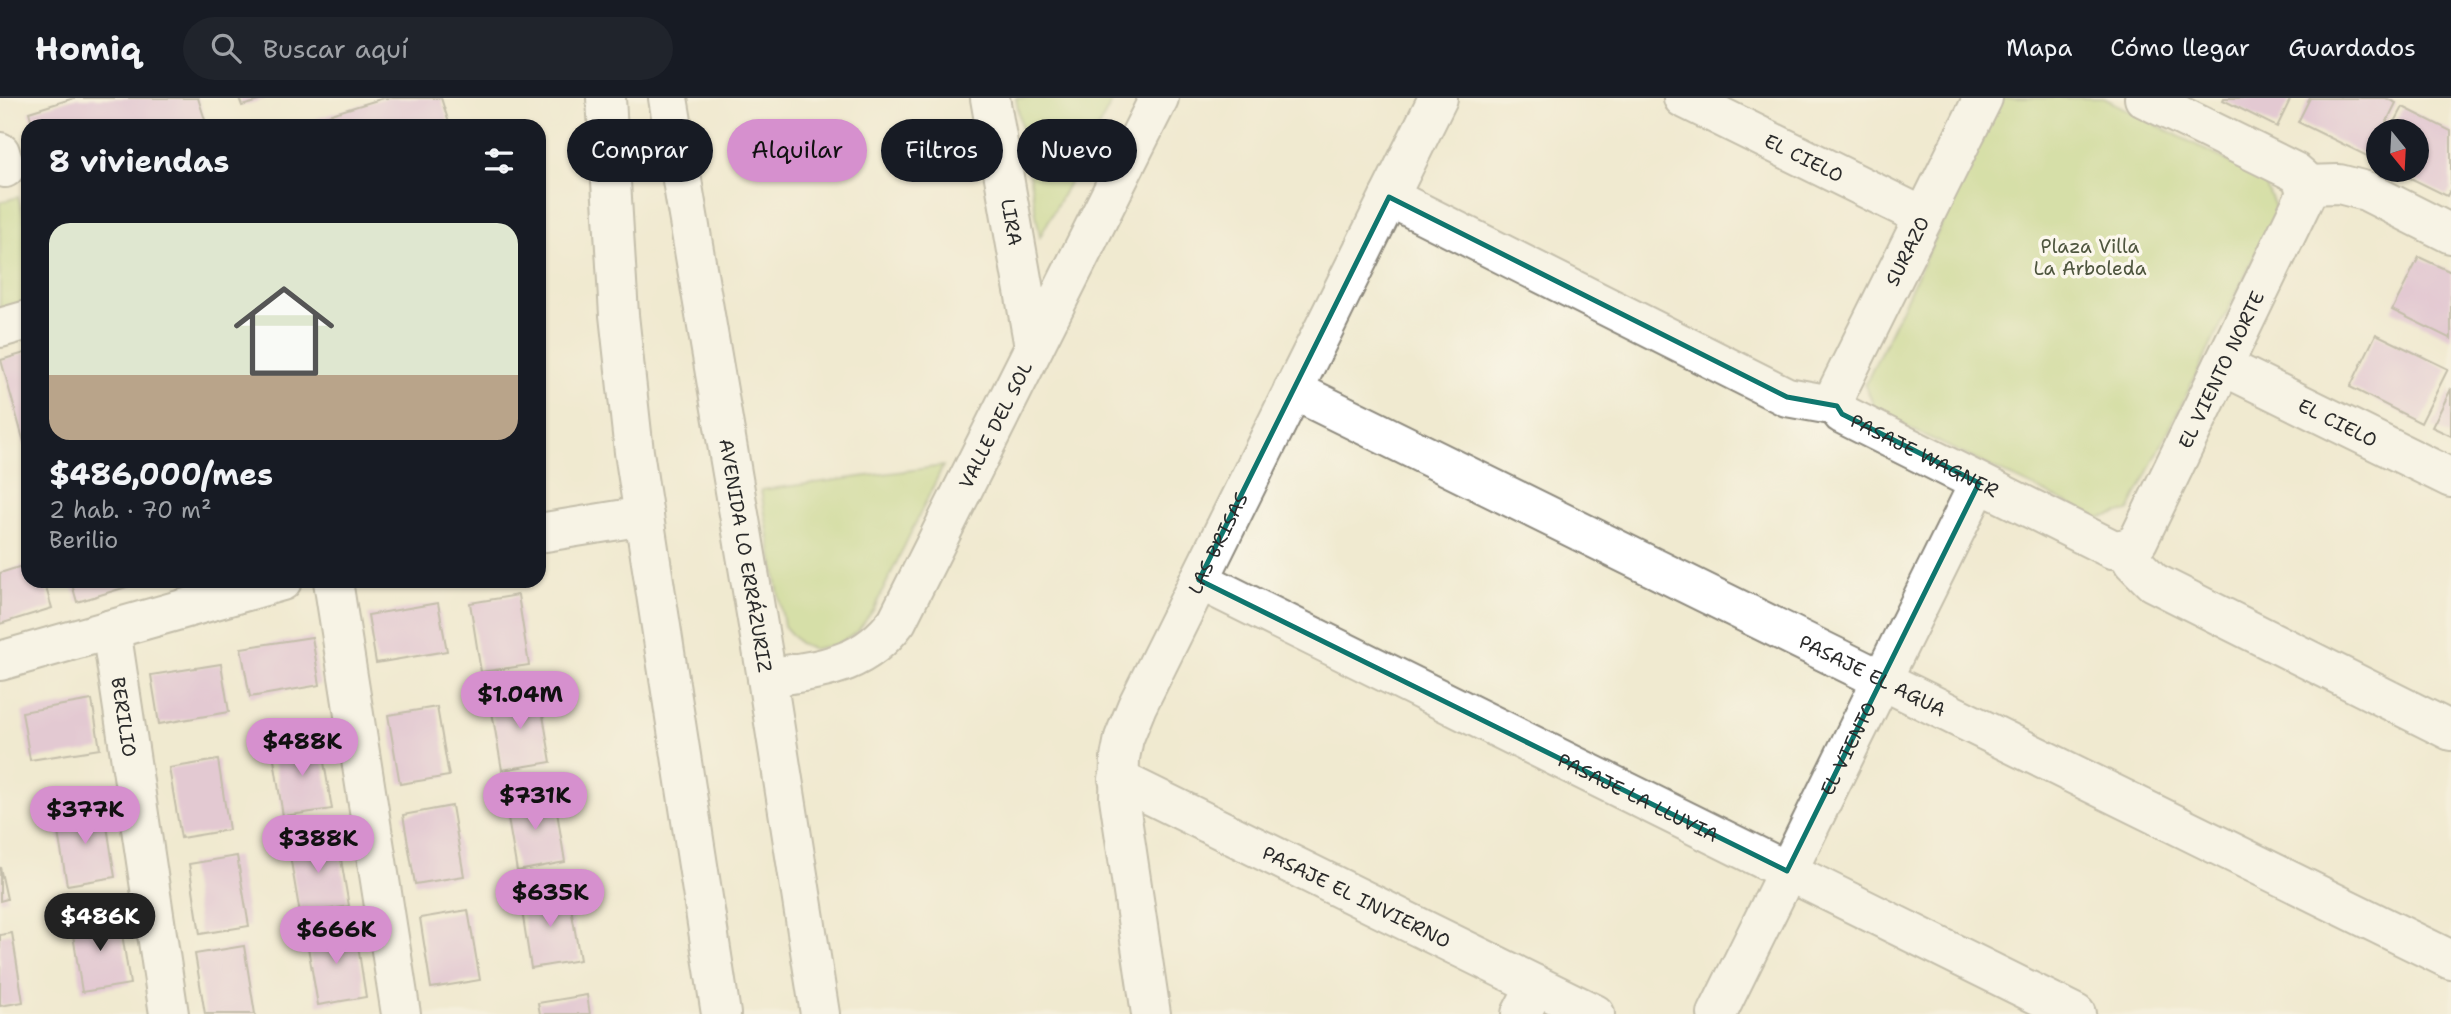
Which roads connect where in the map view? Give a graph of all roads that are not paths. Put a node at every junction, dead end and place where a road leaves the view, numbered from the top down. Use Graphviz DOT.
graph roads {
  1 [pos="606,98"];
  2 [pos="668,98"];
  3 [pos="989,98"];
  4 [pos="1159,98"];
  5 [pos="1438,98"];
  6 [pos="1683,98"];
  7 [pos="1983,98"];
  8 [pos="2159,101"];
  9 [pos="2305,185"];
  10 [pos="1389,197"];
  11 [pos="1924,217"];
  12 [pos="2451,234"];
  13 [pos="21,322"];
  14 [pos="0,328"];
  15 [pos="1034,347"];
  16 [pos="2223,366"];
  17 [pos="1293,390"];
  18 [pos="1837,406"];
  19 [pos="2451,478"];
  20 [pos="1979,483"];
  21 [pos="644,516"];
  22 [pos="546,532"];
  23 [pos="2126,549"];
  24 [pos="1199,580"];
  25 [pos="257,588"];
  26 [pos="334,588"];
  27 [pos="111,629"];
  28 [pos="0,661"];
  29 [pos="767,678"];
  30 [pos="1882,680"];
  31 [pos="2451,731"];
  32 [pos="1118,779"];
  33 [pos="1787,871"];
  34 [pos="2451,960"];
  35 [pos="1529,1000"];
  36 [pos="169,1014"];
  37 [pos="401,1014"];
  38 [pos="721,1014"];
  39 [pos="820,1014"];
  40 [pos="1151,1014"];
  41 [pos="1595,1014"];
  42 [pos="1717,1014"];
  43 [pos="2076,1014"];
  1 -- 21 [label="street"];
  2 -- 29 [label="street, AVENIDA LO ERRÁZURIZ"];
  3 -- 15 [label="street, LIRA"];
  4 -- 15 [label="street, VALLE DEL SOL"];
  5 -- 10 [label="street, LAS BRISAS"];
  6 -- 11 [label="street, EL CIELO"];
  7 -- 11 [label="street, SURAZO"];
  8 -- 9 [label="street"];
  9 -- 12 [label="street"];
  9 -- 16 [label="street, EL VIENTO NORTE"];
  10 -- 17 [label="street, LAS BRISAS"];
  10 -- 18 [label="street, PASAJE WAGNER"];
  11 -- 18 [label="street, SURAZO"];
  13 -- 14 [label="street"];
  15 -- 29 [label="street, VALLE DEL SOL"];
  16 -- 19 [label="street, EL CIELO"];
  16 -- 23 [label="street, EL VIENTO NORTE"];
  17 -- 24 [label="street, LAS BRISAS"];
  17 -- 30 [label="street, PASAJE EL AGUA"];
  18 -- 20 [label="street, PASAJE WAGNER"];
  20 -- 23 [label="street, PASAJE WAGNER"];
  20 -- 30 [label="street, EL VIENTO"];
  21 -- 22 [label="street"];
  21 -- 38 [label="street"];
  23 -- 31 [label="street"];
  24 -- 32 [label="street, LAS BRISAS"];
  24 -- 33 [label="street, PASAJE LA LLUVIA"];
  25 -- 27 [label="street"];
  26 -- 37 [label="street"];
  27 -- 28 [label="street"];
  27 -- 36 [label="street, BERILIO"];
  29 -- 39 [label="street, AVENIDA LO ERRÁZURIZ"];
  30 -- 33 [label="street, EL VIENTO"];
  30 -- 34 [label="street, PASAJE EL AGUA"];
  32 -- 35 [label="street, PASAJE EL INVIERNO"];
  32 -- 40 [label="street, LAS BRISAS"];
  33 -- 42 [label="street, EL VIENTO"];
  33 -- 43 [label="street, PASAJE LA LLUVIA"];
  35 -- 41 [label="street, PASAJE EL INVIERNO"];
}
